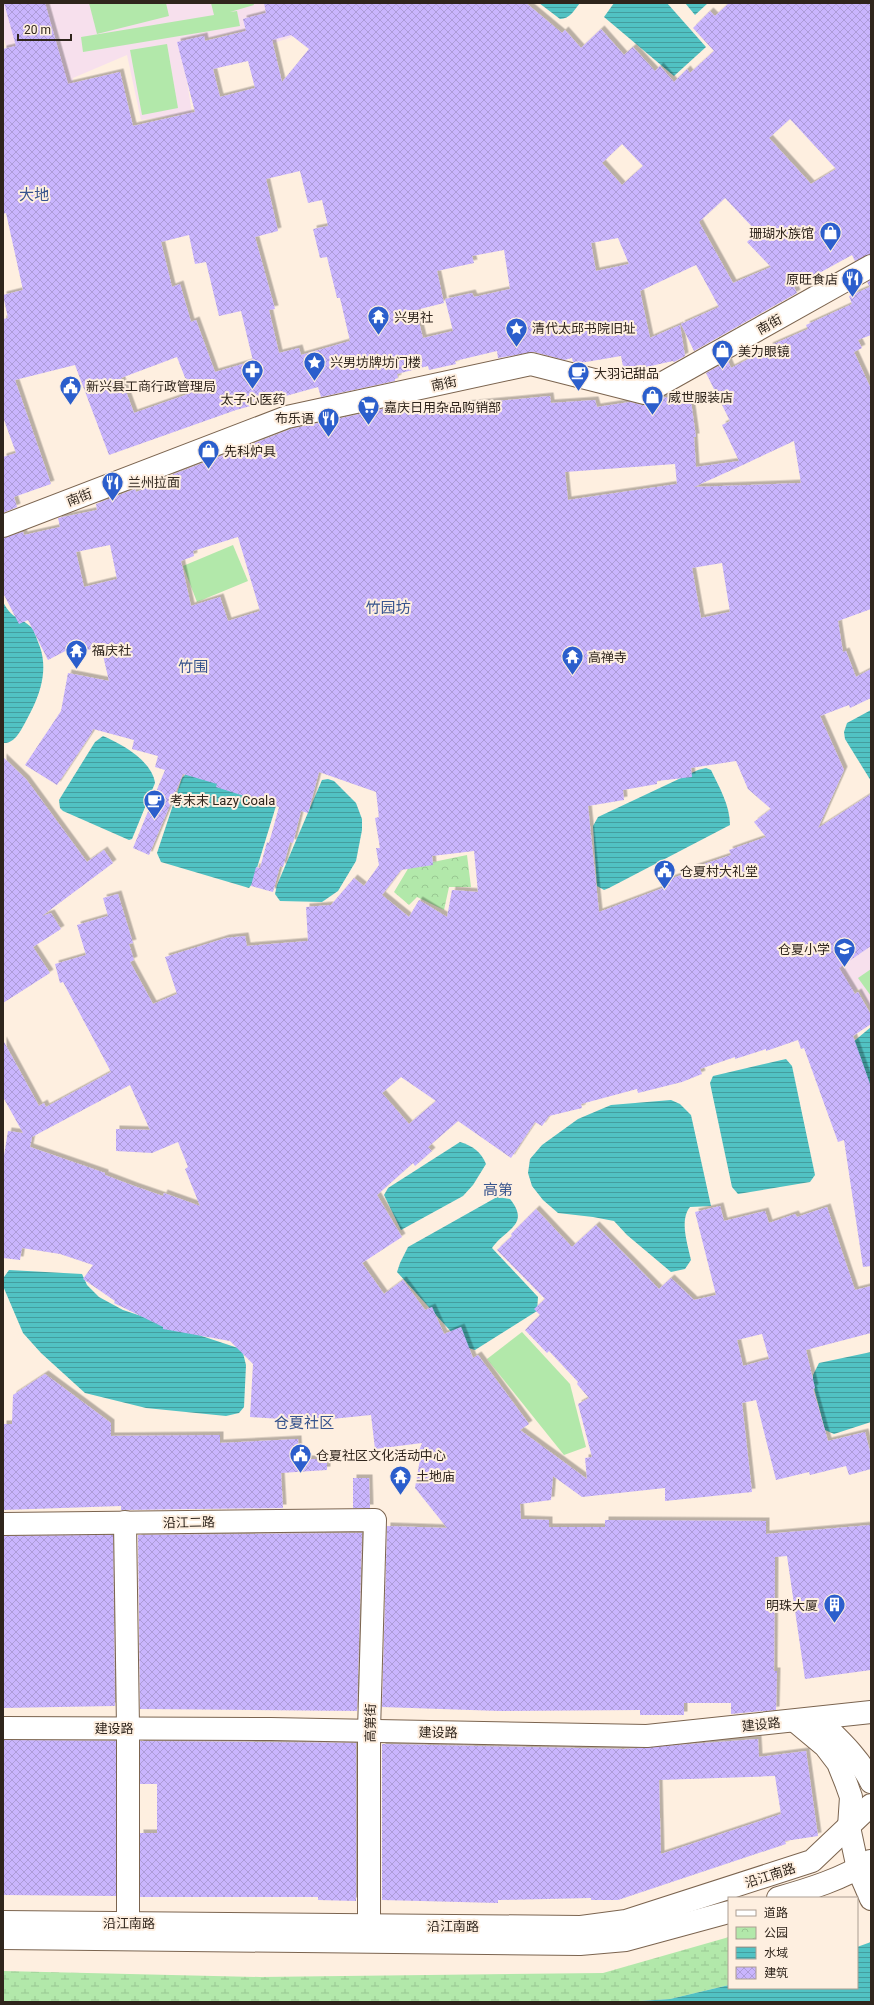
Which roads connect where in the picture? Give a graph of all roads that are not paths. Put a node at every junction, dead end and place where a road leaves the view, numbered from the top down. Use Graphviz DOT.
graph roads {
  1 [pos="871,266"];
  2 [pos="3,526"];
  3 [pos="375,1520"];
  4 [pos="125,1522"];
  5 [pos="3,1524"];
  6 [pos="871,1712"];
  7 [pos="817,1718"];
  8 [pos="795,1721"];
  9 [pos="3,1728"];
  10 [pos="128,1728"];
  11 [pos="369,1731"];
  12 [pos="871,1782"];
  13 [pos="871,1805"];
  14 [pos="849,1827"];
  15 [pos="864,1864"];
  16 [pos="781,1897"];
  17 [pos="870,1897"];
  18 [pos="728,1912"];
  19 [pos="3,1922"];
  20 [pos="369,1925"];
  21 [pos="128,1931"];
  22 [pos="3,1938"];
  1 -- 2 [label="street, 南街"];
  3 -- 4 [label="street, 沿江二路"];
  3 -- 11 [label="street, 高第街"];
  4 -- 5 [label="street, 沿江二路"];
  4 -- 10 [label="street"];
  6 -- 7 [label="street, 建设路"];
  7 -- 8 [label="street, 建设路"];
  7 -- 12 [label="street"];
  8 -- 11 [label="street, 建设路"];
  8 -- 14 [label="street"];
  9 -- 10 [label="street, 建设路"];
  10 -- 11 [label="street, 建设路"];
  10 -- 21 [label="street"];
  11 -- 20 [label="street, 高第街"];
  13 -- 14 [label="street, 沿江南路"];
  14 -- 15 [label="street"];
  14 -- 20 [label="street, 沿江南路"];
  15 -- 16 [label="street, 沿江南路"];
  15 -- 17 [label="street"];
  18 -- 21 [label="street, 沿江南路"];
  19 -- 21 [label="street, 沿江南路"];
  20 -- 21 [label="street, 沿江南路"];
  21 -- 22 [label="street, 沿江南路"];
}
